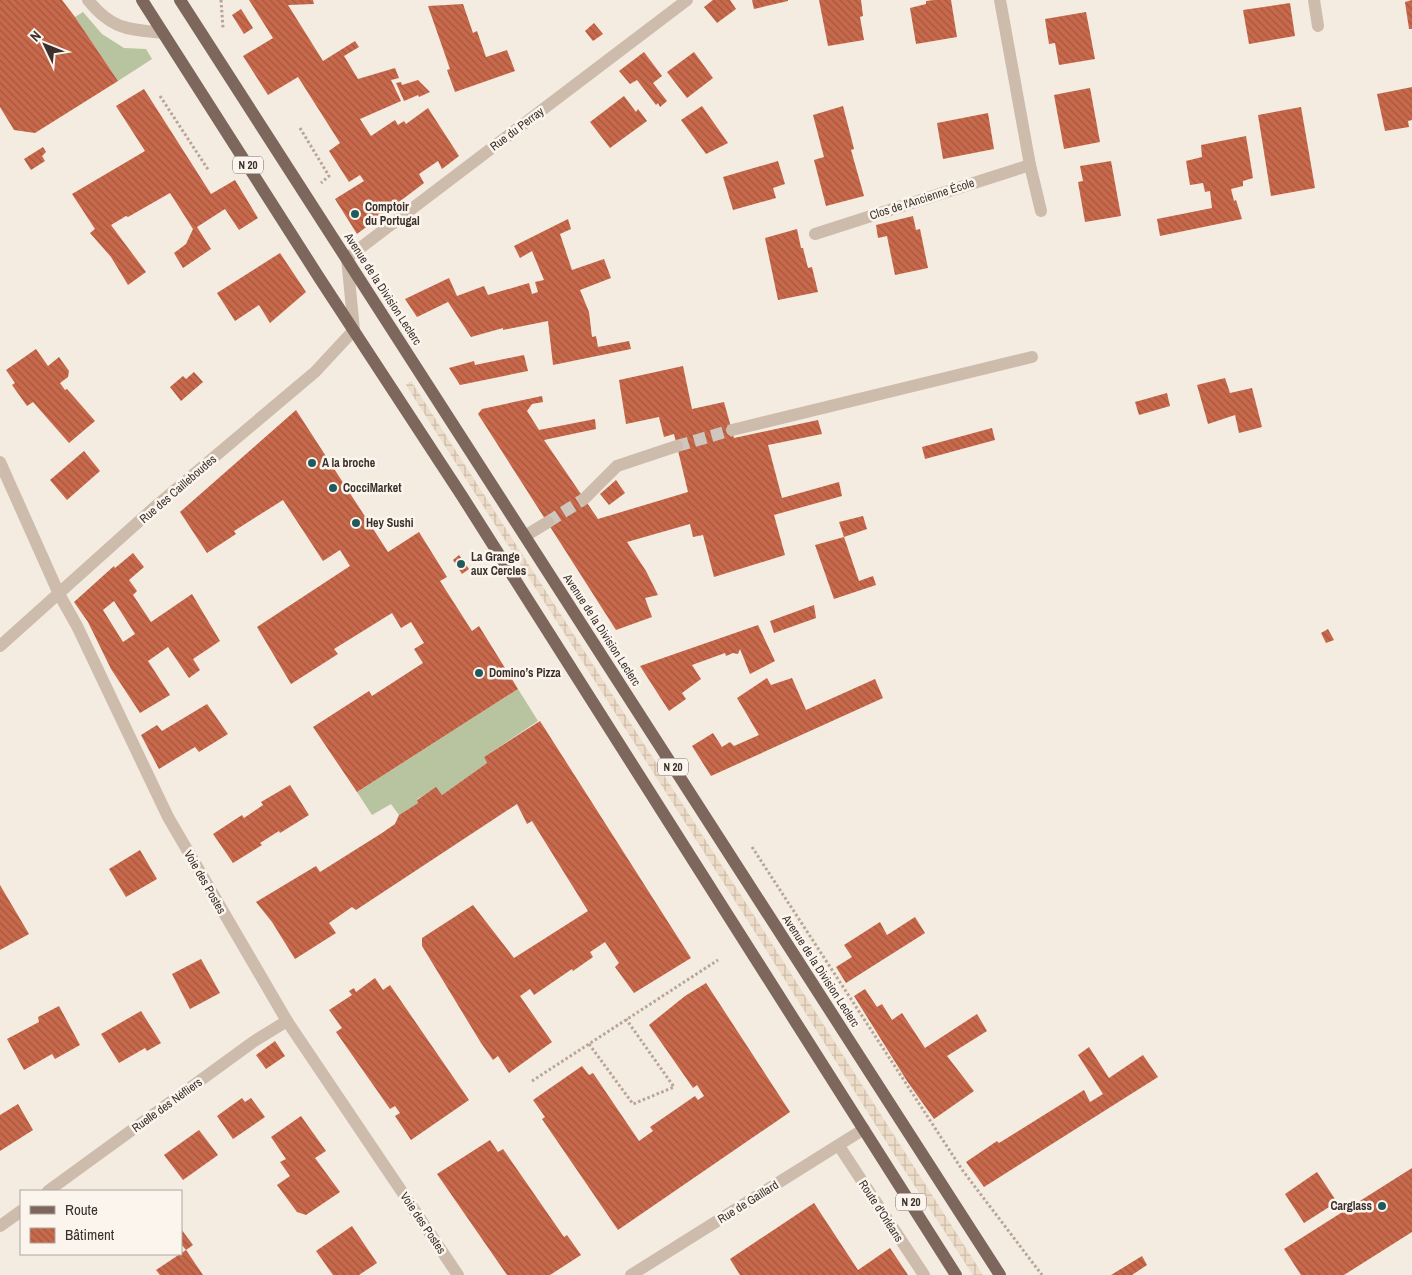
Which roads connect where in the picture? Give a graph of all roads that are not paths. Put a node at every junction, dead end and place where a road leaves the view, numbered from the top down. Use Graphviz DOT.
graph roads {
  1 [pos="88,0"];
  2 [pos="142,0"];
  3 [pos="180,0"];
  4 [pos="687,0"];
  5 [pos="1000,0"];
  6 [pos="1314,0"];
  7 [pos="1318,26"];
  8 [pos="163,33"];
  9 [pos="1030,164"];
  10 [pos="1041,211"];
  11 [pos="815,234"];
  12 [pos="347,258"];
  13 [pos="354,330"];
  14 [pos="1032,357"];
  15 [pos="732,430"];
  16 [pos="677,446"];
  17 [pos="0,462"];
  18 [pos="584,499"];
  19 [pos="548,522"];
  20 [pos="526,536"];
  21 [pos="59,594"];
  22 [pos="0,646"];
  23 [pos="287,1021"];
  24 [pos="864,1129"];
  25 [pos="839,1146"];
  26 [pos="49,1190"];
  27 [pos="20,1211"];
  28 [pos="0,1226"];
  29 [pos="458,1275"];
  30 [pos="631,1275"];
  31 [pos="924,1275"];
  32 [pos="956,1275"];
  33 [pos="1000,1275"];
  1 -- 8 [label="street"];
  2 -- 8 [label="main road, N 20"];
  3 -- 12 [label="main road, Avenue de la Division Leclerc / N 20"];
  4 -- 12 [label="street, Rue du Perray"];
  5 -- 9 [label="street"];
  6 -- 7 [label="street"];
  8 -- 13 [label="main road, N 20"];
  9 -- 10 [label="street"];
  9 -- 11 [label="street, Clos de l'Ancienne École"];
  12 -- 13 [label="street"];
  12 -- 20 [label="main road, Avenue de la Division Leclerc / N 20"];
  13 -- 21 [label="street, Rue des Cailleboudes"];
  13 -- 24 [label="main road, N 20"];
  14 -- 15 [label="street"];
  16 -- 18 [label="street"];
  17 -- 21 [label="street, Voie des Postes"];
  19 -- 20 [label="street"];
  20 -- 33 [label="main road, Avenue de la Division Leclerc / N 20"];
  21 -- 22 [label="street, Rue des Cailleboudes"];
  21 -- 23 [label="street, Voie des Postes"];
  23 -- 26 [label="street, Ruelle des Néfliers"];
  23 -- 29 [label="street, Voie des Postes"];
  24 -- 25 [label="street, Rue de Gaillard"];
  24 -- 32 [label="main road, N 20"];
  25 -- 30 [label="street, Rue de Gaillard"];
  25 -- 31 [label="street, Route d'Orléans"];
  27 -- 28 [label="street"];
}
